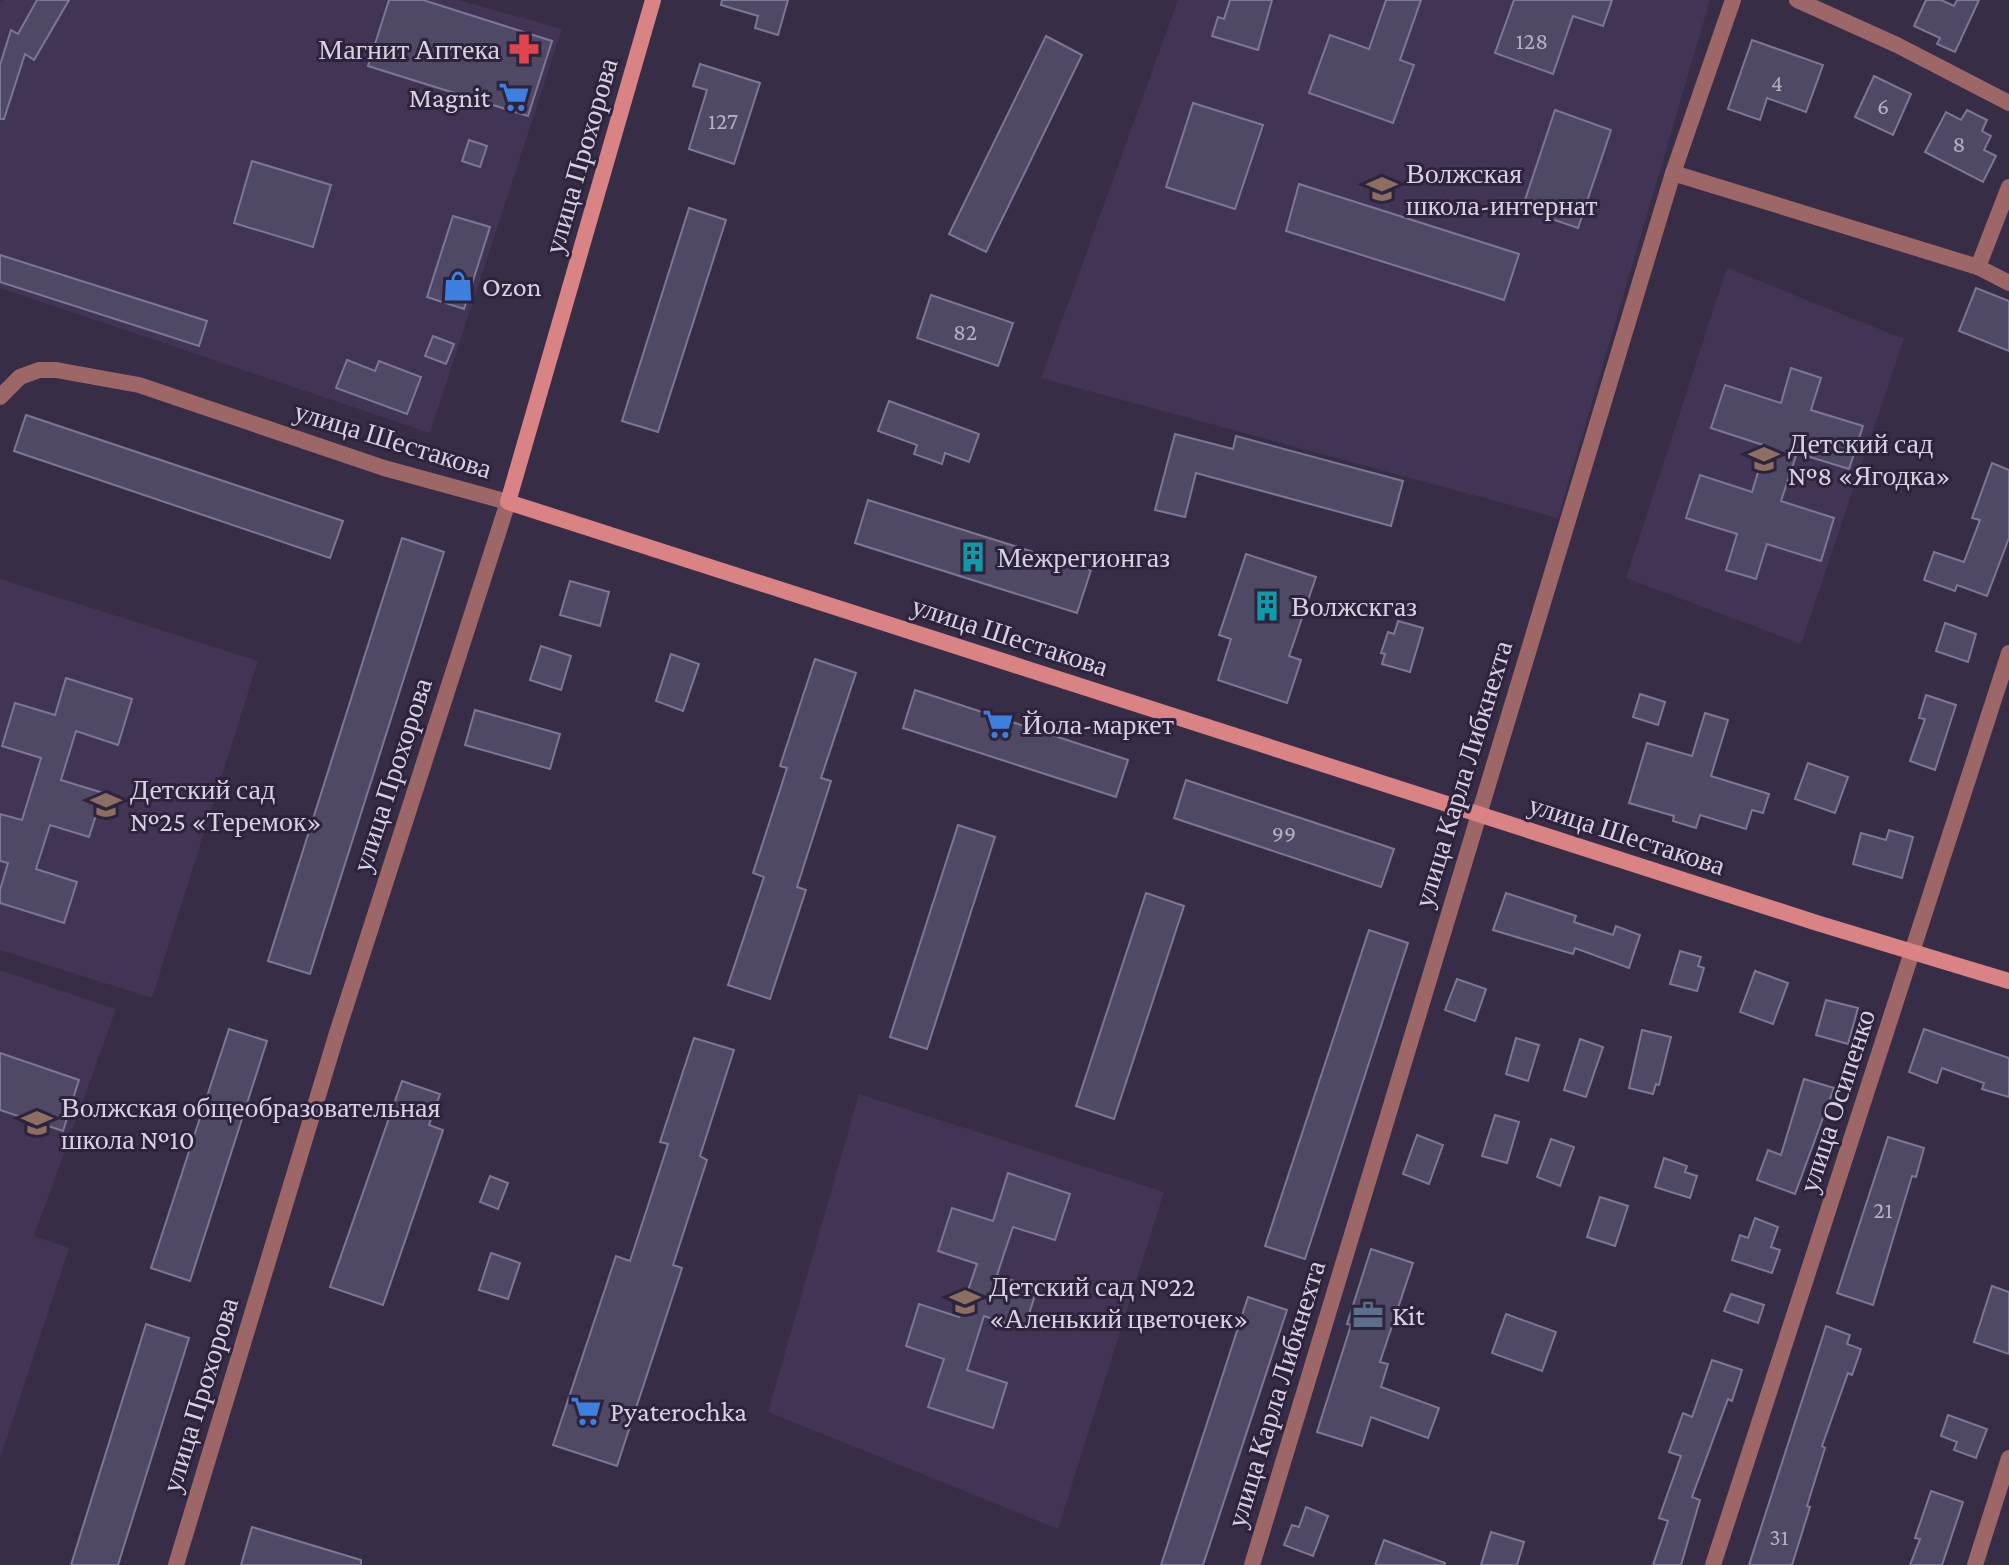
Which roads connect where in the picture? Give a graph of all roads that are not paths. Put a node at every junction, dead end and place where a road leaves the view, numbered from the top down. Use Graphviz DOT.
graph roads {
  1 [pos="653,0"];
  2 [pos="1733,0"];
  3 [pos="1797,0"];
  4 [pos="2009,103"];
  5 [pos="1673,173"];
  6 [pos="2009,187"];
  7 [pos="1978,267"];
  8 [pos="2009,283"];
  9 [pos="0,397"];
  10 [pos="508,502"];
  11 [pos="2009,653"];
  12 [pos="1477,814"];
  13 [pos="1912,952"];
  14 [pos="2009,981"];
  15 [pos="2009,1458"];
  16 [pos="176,1565"];
  17 [pos="1252,1565"];
  18 [pos="1713,1565"];
  19 [pos="1975,1565"];
  1 -- 10 [label="main road, улица Прохорова"];
  2 -- 5 [label="street, улица Карла Либкнехта"];
  3 -- 4 [label="street"];
  5 -- 7 [label="street"];
  5 -- 12 [label="street, улица Карла Либкнехта"];
  6 -- 7 [label="street"];
  7 -- 8 [label="street"];
  9 -- 10 [label="street, улица Шестакова"];
  10 -- 12 [label="main road, улица Шестакова"];
  10 -- 16 [label="street, улица Прохорова"];
  11 -- 13 [label="street, улица Осипенко"];
  12 -- 13 [label="main road, улица Шестакова"];
  12 -- 17 [label="street, улица Карла Либкнехта"];
  13 -- 14 [label="main road, улица Шестакова"];
  13 -- 18 [label="street, улица Осипенко"];
  15 -- 19 [label="street"];
}
